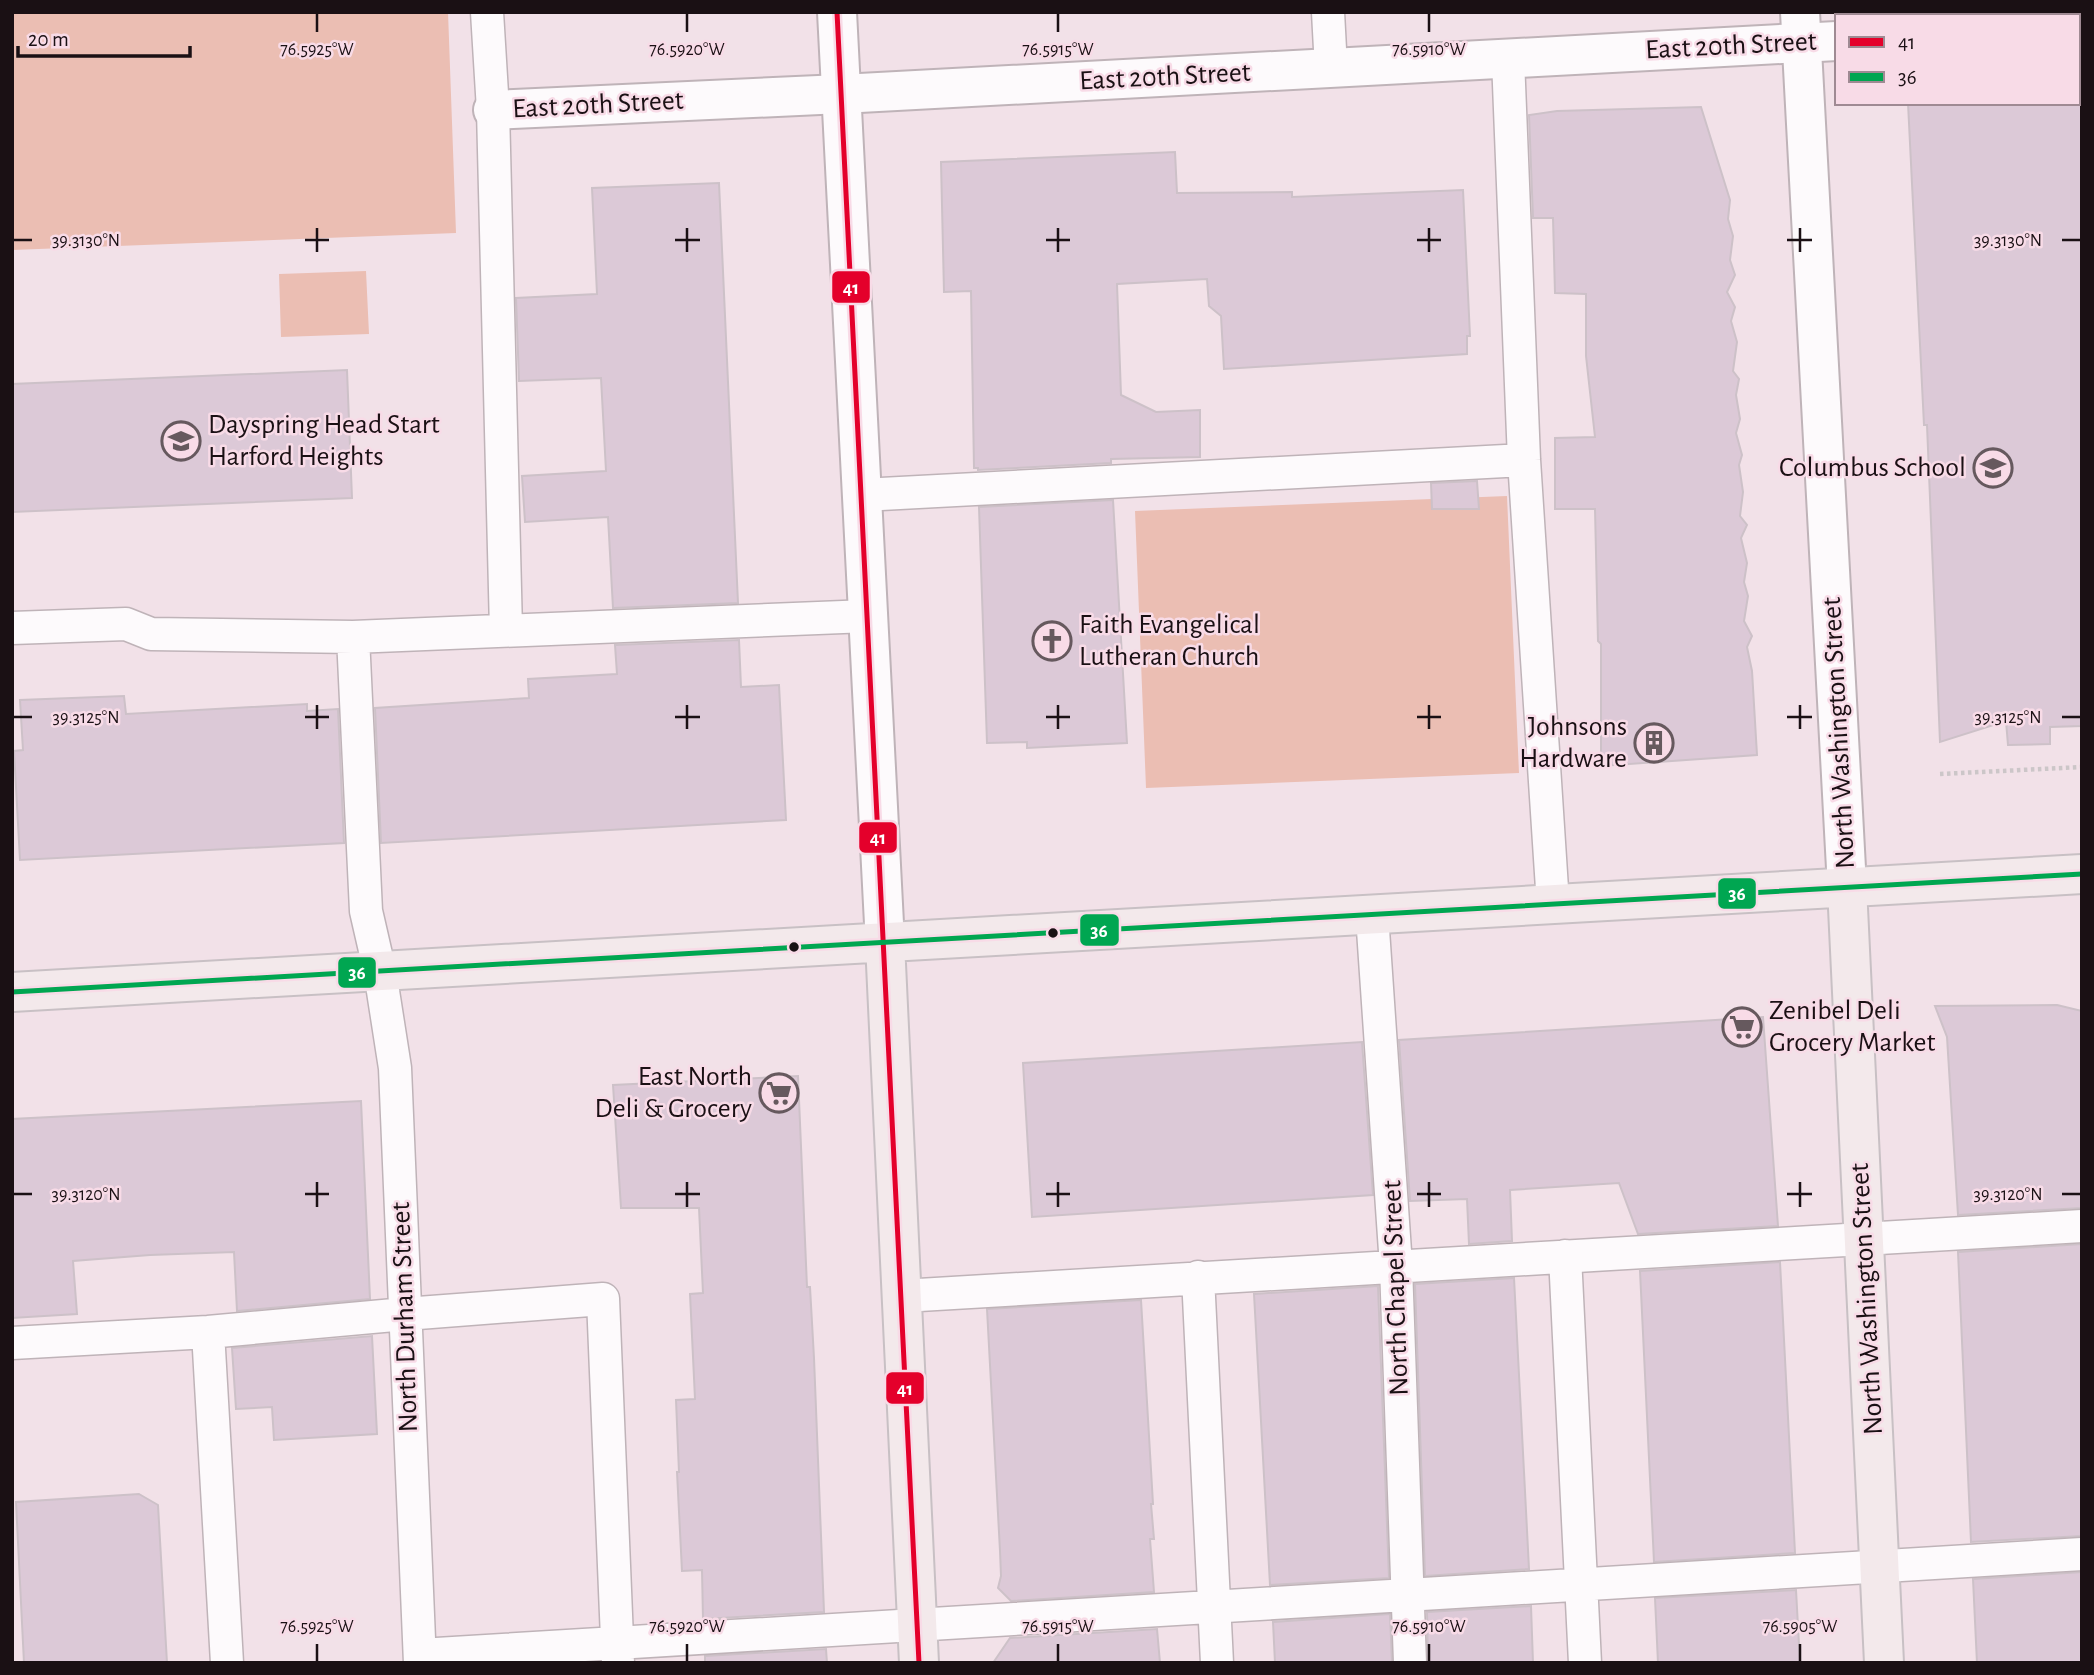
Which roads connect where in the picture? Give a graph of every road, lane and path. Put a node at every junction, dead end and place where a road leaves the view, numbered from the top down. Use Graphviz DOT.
graph roads {
  1 [pos="487,12"];
  2 [pos="837,12"];
  3 [pos="1328,12"];
  4 [pos="1813,32"];
  5 [pos="1508,59"];
  6 [pos="1331,68"];
  7 [pos="841,94"];
  8 [pos="492,110"];
  9 [pos="1524,460"];
  10 [pos="862,495"];
  11 [pos="868,616"];
  12 [pos="12,628"];
  13 [pos="506,630"];
  14 [pos="353,637"];
  15 [pos="2082,767"];
  16 [pos="1940,775"];
  17 [pos="2082,874"];
  18 [pos="1847,887"];
  19 [pos="1553,904"];
  20 [pos="1373,915"];
  21 [pos="885,943"];
  22 [pos="380,972"];
  23 [pos="12,992"];
  24 [pos="2082,1226"];
  25 [pos="1864,1239"];
  26 [pos="1565,1256"];
  27 [pos="1396,1266"];
  28 [pos="1198,1277"];
  29 [pos="902,1296"];
  30 [pos="405,1314"];
  31 [pos="208,1332"];
  32 [pos="12,1343"];
  33 [pos="2082,1554"];
  34 [pos="1880,1567"];
  35 [pos="1581,1585"];
  36 [pos="1407,1595"];
  37 [pos="1215,1607"];
  38 [pos="917,1625"];
  39 [pos="617,1653"];
  40 [pos="420,1659"];
  41 [pos="227,1663"];
  42 [pos="919,1663"];
  43 [pos="1217,1663"];
  44 [pos="1410,1663"];
  45 [pos="1585,1663"];
  46 [pos="1884,1663"];
  1 -- 8 [label="lane"];
  2 -- 7 [label="main road"];
  3 -- 6 [label="lane"];
  4 -- 5 [label="main road, East 20th Street"];
  4 -- 18 [label="main road, North Washington Street"];
  5 -- 6 [label="main road, East 20th Street"];
  5 -- 9 [label="lane"];
  6 -- 7 [label="main road, East 20th Street"];
  7 -- 8 [label="main road, East 20th Street"];
  7 -- 10 [label="main road"];
  8 -- 13 [label="lane"];
  9 -- 10 [label="lane"];
  9 -- 19 [label="lane"];
  10 -- 11 [label="main road"];
  11 -- 13 [label="lane"];
  11 -- 21 [label="main road"];
  12 -- 14 [label="lane"];
  13 -- 14 [label="lane"];
  14 -- 22 [label="lane, North Durham Street"];
  15 -- 16 [label="path"];
  17 -- 18 [label="main road"];
  18 -- 19 [label="main road"];
  18 -- 25 [label="main road, North Washington Street"];
  19 -- 20 [label="main road"];
  20 -- 21 [label="main road"];
  20 -- 27 [label="lane, North Chapel Street"];
  21 -- 22 [label="main road"];
  21 -- 29 [label="main road"];
  22 -- 23 [label="main road"];
  22 -- 30 [label="lane, North Durham Street"];
  24 -- 25 [label="lane"];
  25 -- 26 [label="lane"];
  25 -- 34 [label="main road, North Washington Street"];
  26 -- 27 [label="lane"];
  26 -- 35 [label="lane"];
  27 -- 28 [label="lane"];
  27 -- 36 [label="lane, North Chapel Street"];
  28 -- 29 [label="lane"];
  28 -- 37 [label="lane"];
  29 -- 38 [label="main road"];
  30 -- 31 [label="lane"];
  30 -- 39 [label="lane"];
  30 -- 40 [label="lane, North Durham Street"];
  31 -- 32 [label="lane"];
  31 -- 41 [label="lane"];
  33 -- 34 [label="lane"];
  34 -- 35 [label="lane"];
  34 -- 46 [label="main road, North Washington Street"];
  35 -- 36 [label="lane"];
  35 -- 45 [label="lane"];
  36 -- 37 [label="lane"];
  36 -- 44 [label="lane, North Chapel Street"];
  37 -- 38 [label="lane"];
  37 -- 43 [label="lane"];
  38 -- 39 [label="lane"];
  38 -- 42 [label="main road"];
  39 -- 40 [label="lane"];
}
